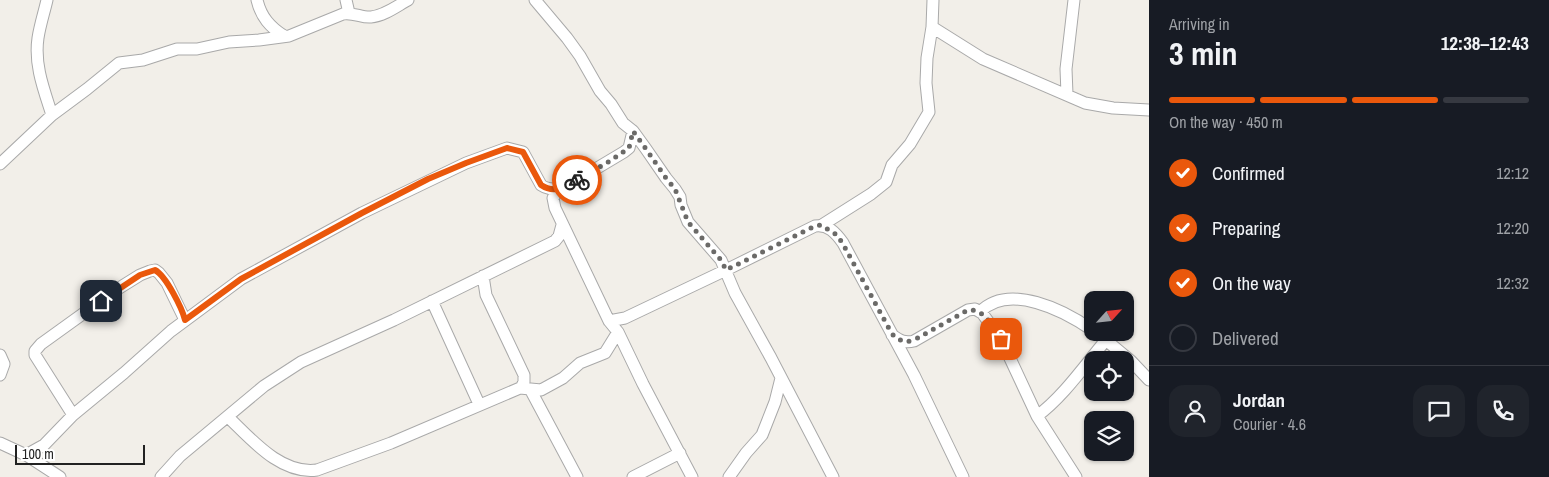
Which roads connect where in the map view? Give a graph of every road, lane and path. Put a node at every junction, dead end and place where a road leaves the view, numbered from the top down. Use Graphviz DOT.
graph roads {
  1 [pos="47,0"];
  2 [pos="257,0"];
  3 [pos="346,0"];
  4 [pos="408,0"];
  5 [pos="535,0"];
  6 [pos="933,0"];
  7 [pos="1074,0"];
  8 [pos="350,13"];
  9 [pos="932,27"];
  10 [pos="284,36"];
  11 [pos="1067,94"];
  12 [pos="1149,110"];
  13 [pos="52,115"];
  14 [pos="633,131"];
  15 [pos="0,164"];
  16 [pos="562,189"];
  17 [pos="562,225"];
  18 [pos="822,225"];
  19 [pos="726,270"];
  20 [pos="483,276"];
  21 [pos="432,301"];
  22 [pos="980,312"];
  23 [pos="185,320"];
  24 [pos="610,321"];
  25 [pos="1084,324"];
  26 [pos="618,332"];
  27 [pos="892,334"];
  28 [pos="1105,341"];
  29 [pos="1107,341"];
  30 [pos="0,355"];
  31 [pos="0,375"];
  32 [pos="781,378"];
  33 [pos="1149,380"];
  34 [pos="526,388"];
  35 [pos="479,404"];
  36 [pos="74,415"];
  37 [pos="1037,416"];
  38 [pos="228,417"];
  39 [pos="0,443"];
  40 [pos="680,453"];
  41 [pos="26,455"];
  42 [pos="60,477"];
  43 [pos="161,477"];
  44 [pos="577,477"];
  45 [pos="633,477"];
  46 [pos="692,477"];
  47 [pos="729,477"];
  48 [pos="833,477"];
  49 [pos="963,477"];
  50 [pos="1076,477"];
  1 -- 13 [label="street"];
  2 -- 10 [label="street"];
  3 -- 8 [label="street"];
  4 -- 8 [label="street"];
  5 -- 14 [label="street"];
  6 -- 9 [label="street"];
  7 -- 11 [label="street"];
  8 -- 10 [label="street"];
  9 -- 11 [label="street"];
  9 -- 18 [label="street"];
  10 -- 13 [label="street"];
  11 -- 12 [label="street"];
  13 -- 15 [label="street"];
  14 -- 16 [label="street"];
  14 -- 19 [label="street"];
  16 -- 17 [label="street"];
  16 -- 23 [label="street"];
  17 -- 20 [label="street"];
  17 -- 24 [label="street"];
  18 -- 19 [label="street"];
  18 -- 27 [label="street"];
  19 -- 24 [label="street"];
  19 -- 32 [label="street"];
  20 -- 21 [label="street"];
  20 -- 34 [label="street"];
  21 -- 35 [label="street"];
  21 -- 38 [label="street"];
  22 -- 25 [label="street"];
  22 -- 27 [label="street"];
  22 -- 37 [label="street"];
  23 -- 36 [label="street"];
  23 -- 36 [label="street"];
  24 -- 26 [label="street"];
  26 -- 34 [label="street"];
  26 -- 40 [label="street"];
  27 -- 49 [label="street"];
  28 -- 37 [label="street"];
  29 -- 33 [label="street"];
  30 -- 31 [label="street"];
  32 -- 47 [label="street"];
  32 -- 48 [label="street"];
  34 -- 35 [label="street"];
  34 -- 44 [label="street"];
  35 -- 38 [label="street"];
  36 -- 41 [label="street"];
  37 -- 50 [label="street"];
  38 -- 43 [label="street"];
  39 -- 41 [label="street"];
  40 -- 45 [label="street"];
  40 -- 46 [label="street"];
  41 -- 42 [label="street"];
}
